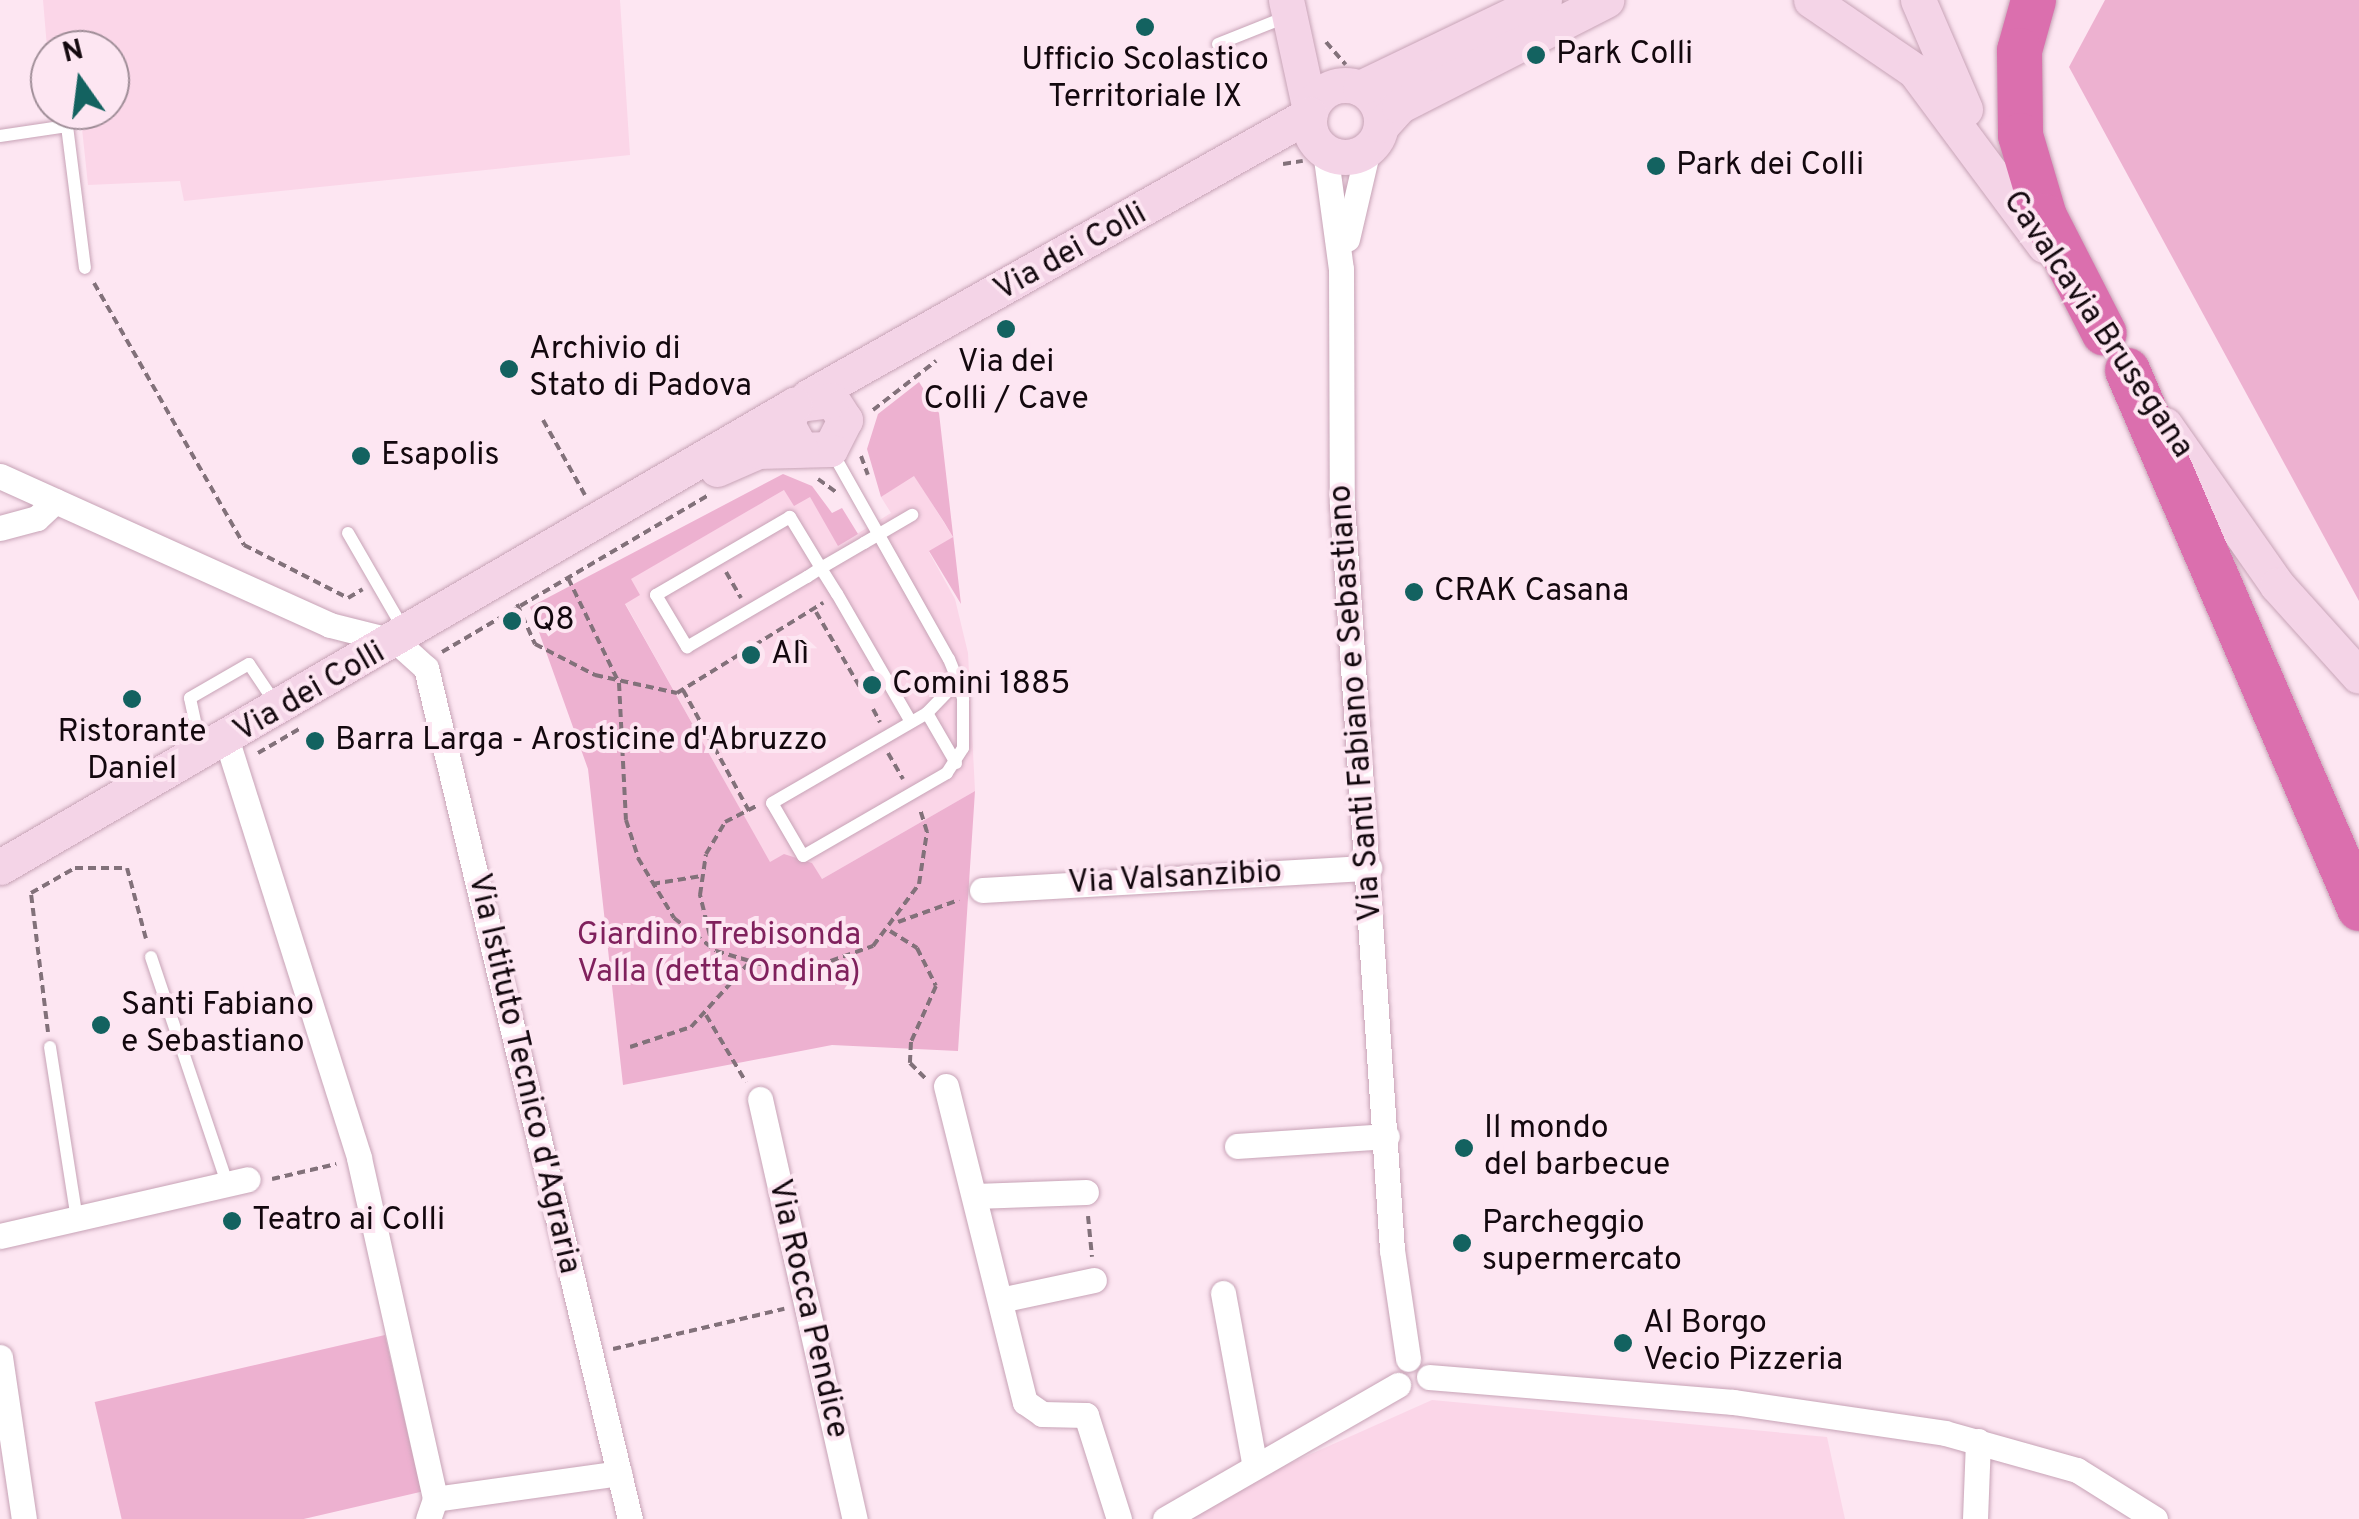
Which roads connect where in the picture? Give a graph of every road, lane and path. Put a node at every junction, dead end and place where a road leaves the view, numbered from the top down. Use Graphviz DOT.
graph roads {
  1 [pos="1544,0"];
  2 [pos="1606,0"];
  3 [pos="1810,0"];
  4 [pos="1918,0"];
  5 [pos="2033,0"];
  6 [pos="1289,7"];
  7 [pos="1218,44"];
  8 [pos="1355,86"];
  9 [pos="1310,112"];
  10 [pos="0,136"];
  11 [pos="1375,137"];
  12 [pos="1323,149"];
  13 [pos="1231,165"];
  14 [pos="2014,202"];
  15 [pos="86,268"];
  16 [pos="1341,269"];
  17 [pos="2104,333"];
  18 [pos="915,339"];
  19 [pos="2127,370"];
  20 [pos="801,401"];
  21 [pos="543,420"];
  22 [pos="828,446"];
  23 [pos="867,473"];
  24 [pos="1,478"];
  25 [pos="716,492"];
  26 [pos="832,494"];
  27 [pos="56,501"];
  28 [pos="603,508"];
  29 [pos="912,514"];
  30 [pos="0,528"];
  31 [pos="348,533"];
  32 [pos="878,534"];
  33 [pos="821,568"];
  34 [pos="567,576"];
  35 [pos="375,582"];
  36 [pos="822,602"];
  37 [pos="517,604"];
  38 [pos="816,612"];
  39 [pos="402,639"];
  40 [pos="426,668"];
  41 [pos="2359,676"];
  42 [pos="958,681"];
  43 [pos="619,683"];
  44 [pos="861,689"];
  45 [pos="683,690"];
  46 [pos="280,711"];
  47 [pos="927,713"];
  48 [pos="317,719"];
  49 [pos="911,722"];
  50 [pos="227,751"];
  51 [pos="956,762"];
  52 [pos="749,811"];
  53 [pos="742,814"];
  54 [pos="926,819"];
  55 [pos="0,867"];
  56 [pos="1369,868"];
  57 [pos="701,876"];
  58 [pos="650,883"];
  59 [pos="982,890"];
  60 [pos="939,908"];
  61 [pos="2359,908"];
  62 [pos="896,922"];
  63 [pos="890,931"];
  64 [pos="713,948"];
  65 [pos="151,957"];
  66 [pos="747,965"];
  67 [pos="706,1015"];
  68 [pos="50,1047"];
  69 [pos="630,1047"];
  70 [pos="946,1086"];
  71 [pos="760,1099"];
  72 [pos="1388,1136"];
  73 [pos="1237,1146"];
  74 [pos="359,1158"];
  75 [pos="238,1181"];
  76 [pos="1086,1192"];
  77 [pos="975,1196"];
  78 [pos="77,1219"];
  79 [pos="0,1236"];
  80 [pos="1094,1280"];
  81 [pos="1223,1293"];
  82 [pos="1000,1300"];
  83 [pos="803,1304"];
  84 [pos="589,1355"];
  85 [pos="0,1357"];
  86 [pos="1408,1359"];
  87 [pos="1429,1378"];
  88 [pos="1398,1385"];
  89 [pos="1978,1441"];
  90 [pos="1254,1462"];
  91 [pos="618,1474"];
  92 [pos="431,1509"];
  93 [pos="24,1519"];
  94 [pos="630,1519"];
  95 [pos="856,1519"];
  96 [pos="1119,1519"];
  97 [pos="1165,1519"];
  98 [pos="1975,1519"];
  99 [pos="2155,1519"];
  1 -- 8 [label="main road, Via dei Colli"];
  2 -- 11 [label="main road"];
  3 -- 14 [label="main road, Cavalcavia Brusegana"];
  4 -- 14 [label="main road"];
  5 -- 17 [label="highway"];
  6 -- 7 [label="lane"];
  6 -- 8 [label="main road"];
  6 -- 9 [label="main road"];
  8 -- 9 [label="main road, Via dei Colli"];
  8 -- 11 [label="main road"];
  9 -- 12 [label="main road"];
  9 -- 13 [label="main road, Via dei Colli"];
  10 -- 15 [label="lane"];
  11 -- 12 [label="main road, Via dei Colli"];
  11 -- 16 [label="street, Via Santi Fabiano e Sebastiano"];
  12 -- 13 [label="main road, Via dei Colli"];
  12 -- 16 [label="street, Via Santi Fabiano e Sebastiano"];
  13 -- 18 [label="main road, Via dei Colli"];
  14 -- 17 [label="main road, Cavalcavia Brusegana"];
  15 -- 35 [label="path"];
  16 -- 56 [label="street, Via Santi Fabiano e Sebastiano"];
  17 -- 19 [label="main road, Cavalcavia Brusegana"];
  18 -- 20 [label="main road, Via dei Colli"];
  18 -- 22 [label="main road, Via dei Colli"];
  19 -- 41 [label="main road, Cavalcavia Brusegana"];
  19 -- 61 [label="highway"];
  20 -- 22 [label="main road"];
  20 -- 22 [label="main road"];
  20 -- 28 [label="main road, Via dei Colli"];
  21 -- 28 [label="path"];
  22 -- 23 [label="path"];
  22 -- 26 [label="path"];
  22 -- 28 [label="main road, Via dei Colli"];
  22 -- 32 [label="lane"];
  24 -- 27 [label="street"];
  25 -- 34 [label="path"];
  27 -- 30 [label="street"];
  27 -- 39 [label="street"];
  28 -- 39 [label="main road, Via dei Colli"];
  29 -- 32 [label="lane"];
  31 -- 35 [label="lane"];
  32 -- 33 [label="lane"];
  32 -- 42 [label="lane"];
  33 -- 33 [label="lane"];
  33 -- 49 [label="lane"];
  34 -- 37 [label="path"];
  34 -- 43 [label="path"];
  35 -- 39 [label="lane"];
  36 -- 38 [label="path"];
  37 -- 40 [label="path"];
  37 -- 43 [label="path"];
  38 -- 44 [label="path"];
  38 -- 45 [label="path"];
  39 -- 40 [label="street"];
  39 -- 46 [label="main road, Via dei Colli"];
  40 -- 84 [label="street, Via Istituto Tecnico d'Agraria"];
  42 -- 47 [label="lane"];
  42 -- 51 [label="lane"];
  43 -- 45 [label="path"];
  43 -- 58 [label="path"];
  45 -- 52 [label="path"];
  46 -- 50 [label="main road, Via dei Colli"];
  46 -- 50 [label="lane"];
  47 -- 49 [label="lane"];
  47 -- 51 [label="lane"];
  48 -- 50 [label="path"];
  49 -- 51 [label="lane"];
  50 -- 55 [label="main road, Via dei Colli"];
  50 -- 74 [label="street"];
  53 -- 57 [label="path"];
  54 -- 62 [label="path"];
  56 -- 59 [label="street, Via Valsanzibio"];
  56 -- 72 [label="street, Via Santi Fabiano e Sebastiano"];
  57 -- 58 [label="path"];
  57 -- 64 [label="path"];
  58 -- 64 [label="path"];
  60 -- 62 [label="path"];
  62 -- 63 [label="path"];
  63 -- 66 [label="path"];
  63 -- 70 [label="path"];
  64 -- 66 [label="path"];
  65 -- 68 [label="path"];
  65 -- 75 [label="lane"];
  66 -- 67 [label="path"];
  67 -- 69 [label="path"];
  67 -- 71 [label="path"];
  68 -- 78 [label="lane"];
  70 -- 77 [label="street"];
  71 -- 83 [label="street, Via Rocca Pendice"];
  72 -- 73 [label="street"];
  72 -- 86 [label="street, Via Santi Fabiano e Sebastiano"];
  74 -- 75 [label="path"];
  74 -- 92 [label="street"];
  75 -- 78 [label="street"];
  76 -- 77 [label="street"];
  76 -- 80 [label="path"];
  77 -- 82 [label="street"];
  78 -- 79 [label="street"];
  80 -- 82 [label="street"];
  81 -- 90 [label="street"];
  82 -- 96 [label="street"];
  83 -- 84 [label="path"];
  83 -- 95 [label="street, Via Rocca Pendice"];
  84 -- 91 [label="street, Via Istituto Tecnico d'Agraria"];
  85 -- 93 [label="street"];
  86 -- 87 [label="street"];
  86 -- 88 [label="street, Via Santi Fabiano e Sebastiano"];
  87 -- 88 [label="street"];
  87 -- 89 [label="street"];
  88 -- 90 [label="street"];
  89 -- 98 [label="street"];
  89 -- 99 [label="street"];
  90 -- 97 [label="street"];
  91 -- 92 [label="street"];
  91 -- 94 [label="street, Via Istituto Tecnico d'Agraria"];
}
